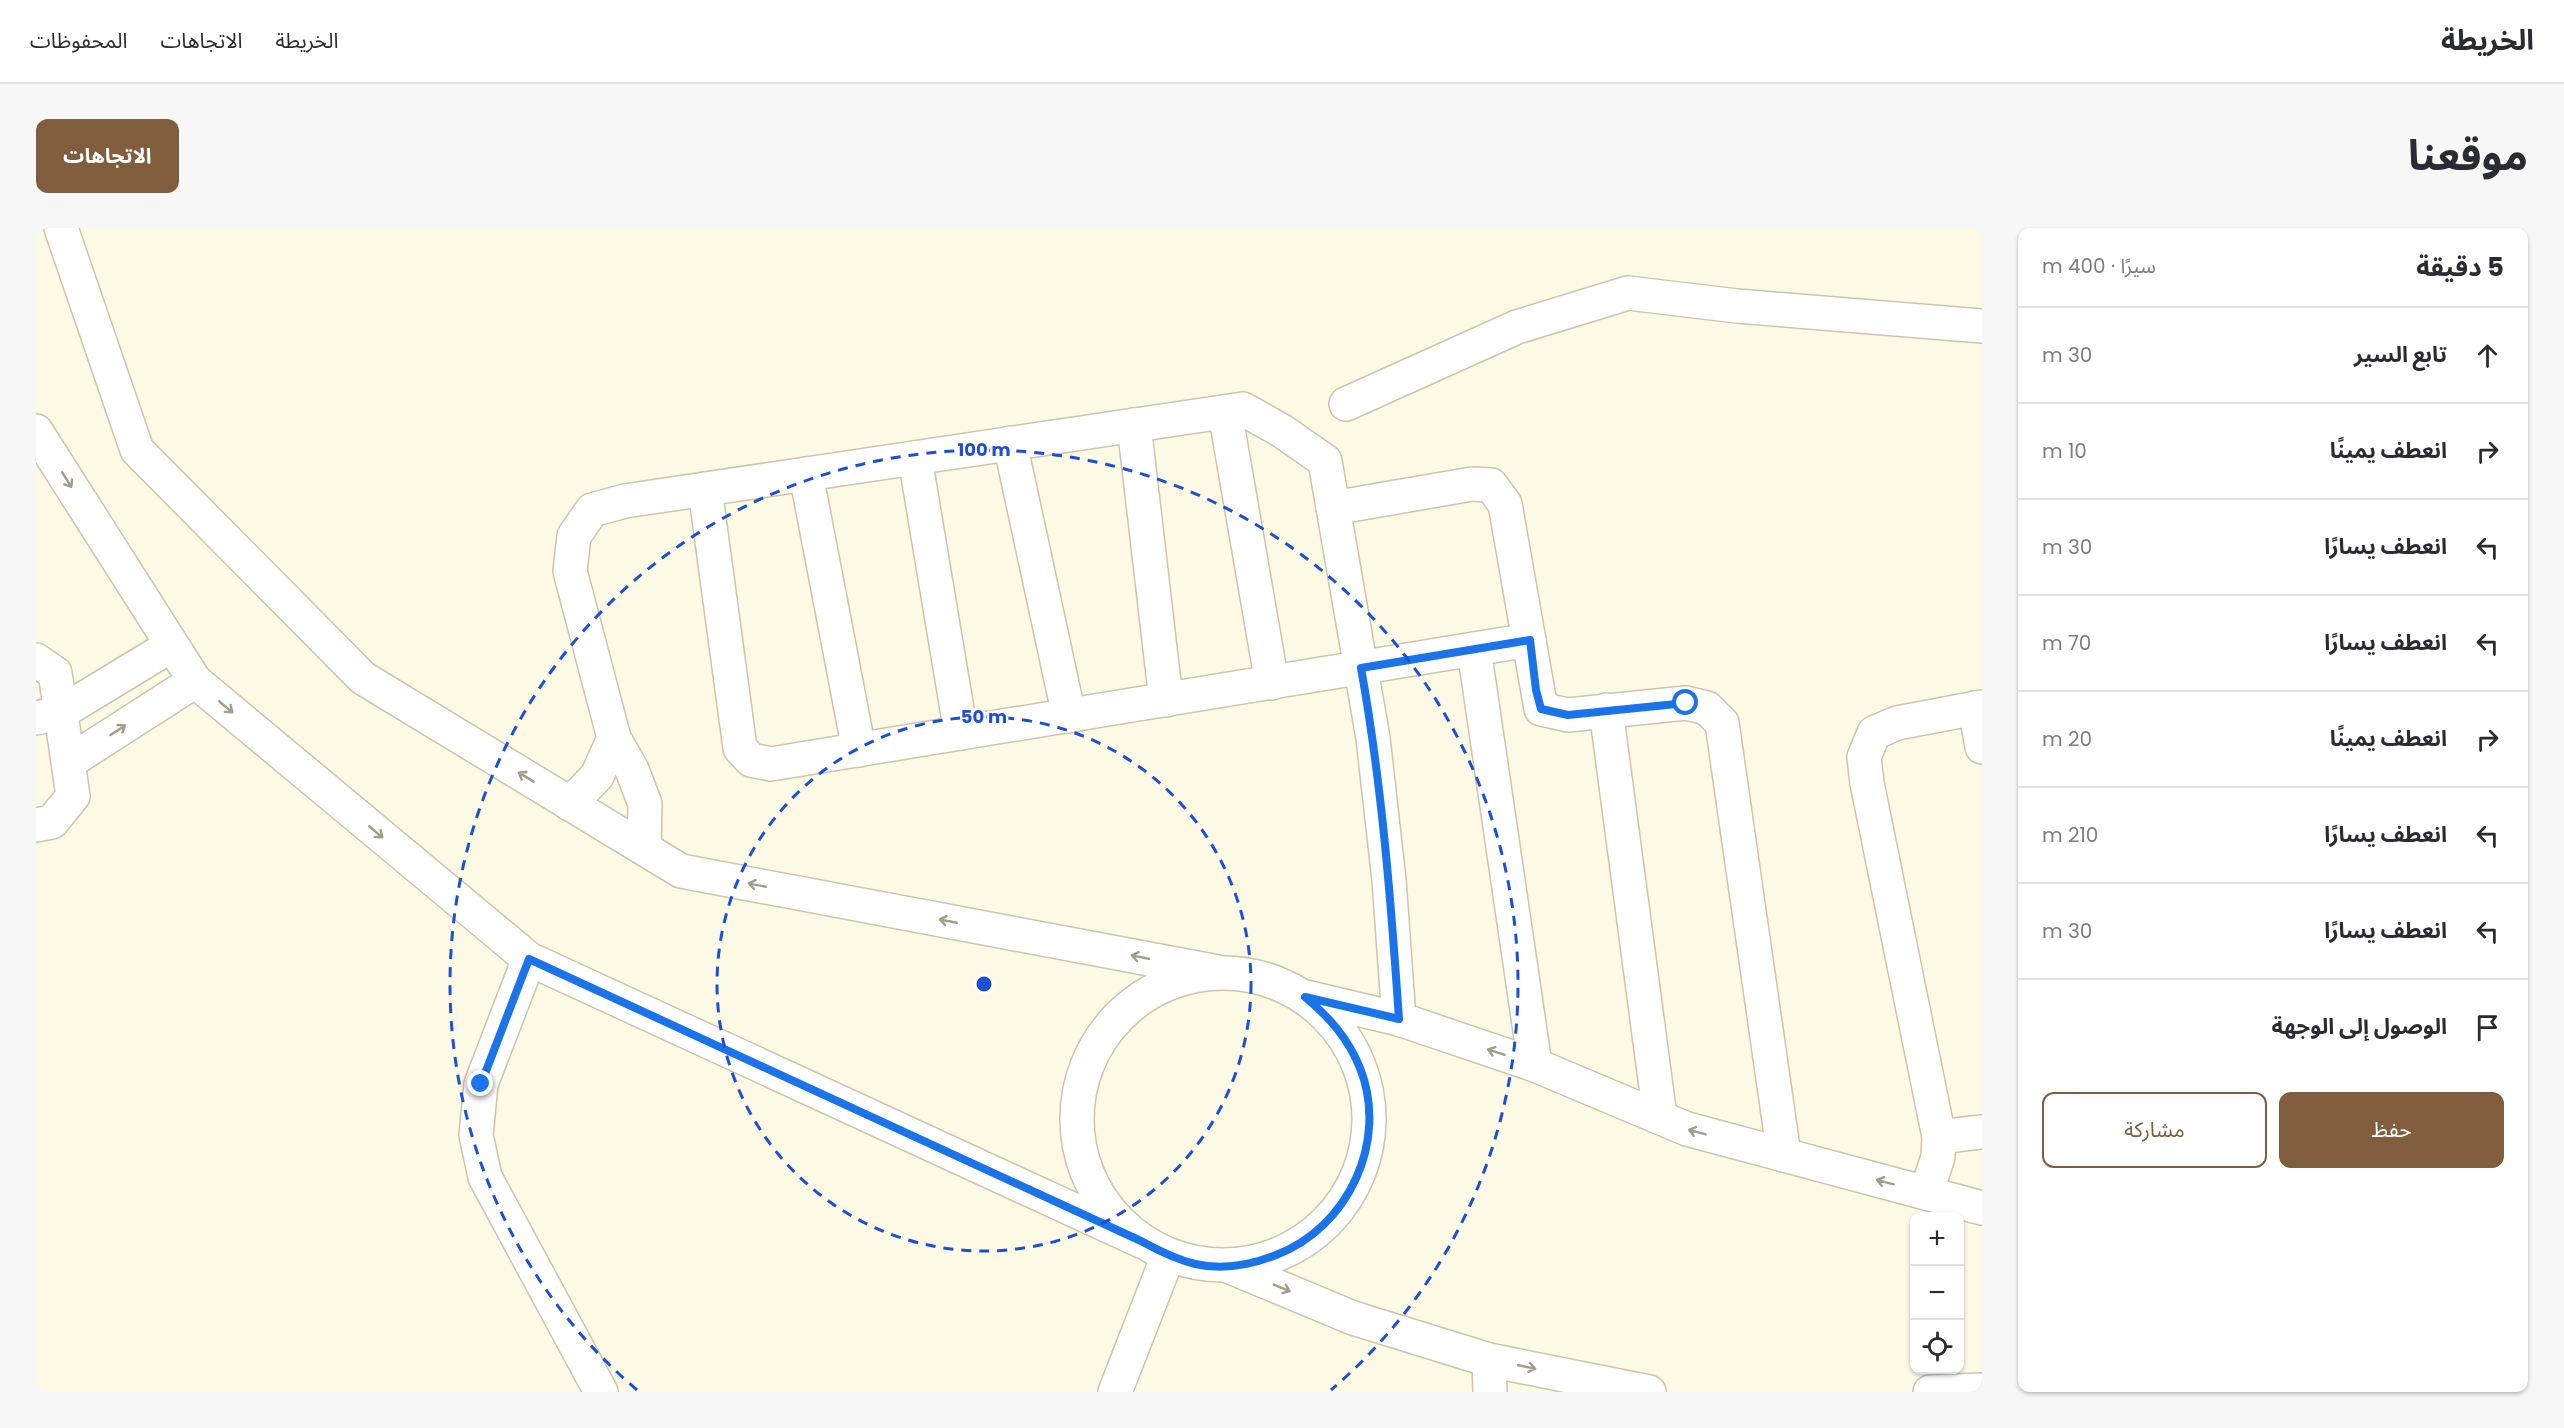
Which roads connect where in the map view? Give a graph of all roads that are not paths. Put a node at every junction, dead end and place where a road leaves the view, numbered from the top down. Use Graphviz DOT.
graph roads {
  1 [pos="60,228"];
  2 [pos="1982,326"];
  3 [pos="1347,404"];
  4 [pos="1225,412"];
  5 [pos="1134,425"];
  6 [pos="36,431"];
  7 [pos="1010,443"];
  8 [pos="915,458"];
  9 [pos="806,474"];
  10 [pos="705,489"];
  11 [pos="1333,508"];
  12 [pos="1530,640"];
  13 [pos="172,645"];
  14 [pos="1474,649"];
  15 [pos="36,660"];
  16 [pos="1361,668"];
  17 [pos="195,681"];
  18 [pos="1272,683"];
  19 [pos="1166,700"];
  20 [pos="1978,707"];
  21 [pos="1606,710"];
  22 [pos="48,716"];
  23 [pos="1068,716"];
  24 [pos="961,734"];
  25 [pos="614,738"];
  26 [pos="1982,747"];
  27 [pos="859,750"];
  28 [pos="69,762"];
  29 [pos="570,804"];
  30 [pos="36,825"];
  31 [pos="644,848"];
  32 [pos="529,959"];
  33 [pos="1218,972"];
  34 [pos="1305,997"];
  35 [pos="1399,1019"];
  36 [pos="1535,1065"];
  37 [pos="1660,1117"];
  38 [pos="1982,1132"];
  39 [pos="1939,1137"];
  40 [pos="1784,1155"];
  41 [pos="1926,1193"];
  42 [pos="1982,1208"];
  43 [pos="1154,1249"];
  44 [pos="1227,1266"];
  45 [pos="1489,1360"];
  46 [pos="1982,1390"];
  47 [pos="601,1392"];
  48 [pos="1115,1392"];
  49 [pos="1490,1392"];
  50 [pos="1649,1392"];
  51 [pos="1930,1392"];
  29 -- 1 [label="lane, one-way"];
  2 -- 3 [label="lane"];
  4 -- 5 [label="lane"];
  4 -- 11 [label="lane"];
  4 -- 18 [label="lane"];
  5 -- 7 [label="lane"];
  5 -- 19 [label="lane"];
  6 -- 13 [label="lane, one-way"];
  7 -- 8 [label="lane"];
  7 -- 23 [label="lane"];
  8 -- 9 [label="lane"];
  8 -- 24 [label="lane"];
  9 -- 10 [label="lane"];
  9 -- 27 [label="lane"];
  10 -- 25 [label="lane"];
  10 -- 27 [label="lane"];
  11 -- 12 [label="lane"];
  11 -- 16 [label="lane"];
  12 -- 14 [label="lane"];
  12 -- 21 [label="lane"];
  13 -- 17 [label="lane"];
  13 -- 22 [label="lane"];
  14 -- 16 [label="lane"];
  14 -- 36 [label="lane"];
  15 -- 22 [label="lane"];
  16 -- 18 [label="lane"];
  16 -- 35 [label="lane"];
  28 -- 17 [label="lane, one-way"];
  17 -- 32 [label="lane, one-way"];
  18 -- 19 [label="lane"];
  19 -- 23 [label="lane"];
  20 -- 26 [label="lane"];
  20 -- 39 [label="lane"];
  21 -- 37 [label="lane"];
  21 -- 40 [label="lane"];
  22 -- 28 [label="lane"];
  23 -- 24 [label="lane"];
  24 -- 27 [label="lane"];
  25 -- 29 [label="lane"];
  25 -- 31 [label="lane"];
  28 -- 30 [label="lane"];
  29 -- 31 [label="lane"];
  33 -- 31 [label="lane, one-way"];
  32 -- 43 [label="lane"];
  32 -- 47 [label="lane"];
  33 -- 34 [label="lane"];
  33 -- 43 [label="lane"];
  34 -- 35 [label="lane"];
  34 -- 44 [label="lane"];
  36 -- 35 [label="lane, one-way"];
  36 -- 37 [label="lane"];
  40 -- 37 [label="lane, one-way"];
  38 -- 39 [label="lane"];
  39 -- 41 [label="lane"];
  41 -- 40 [label="lane, one-way"];
  41 -- 42 [label="lane"];
  43 -- 44 [label="lane"];
  43 -- 48 [label="lane"];
  44 -- 45 [label="lane, one-way"];
  45 -- 49 [label="lane"];
  45 -- 50 [label="lane, one-way"];
  46 -- 51 [label="lane"];
}
